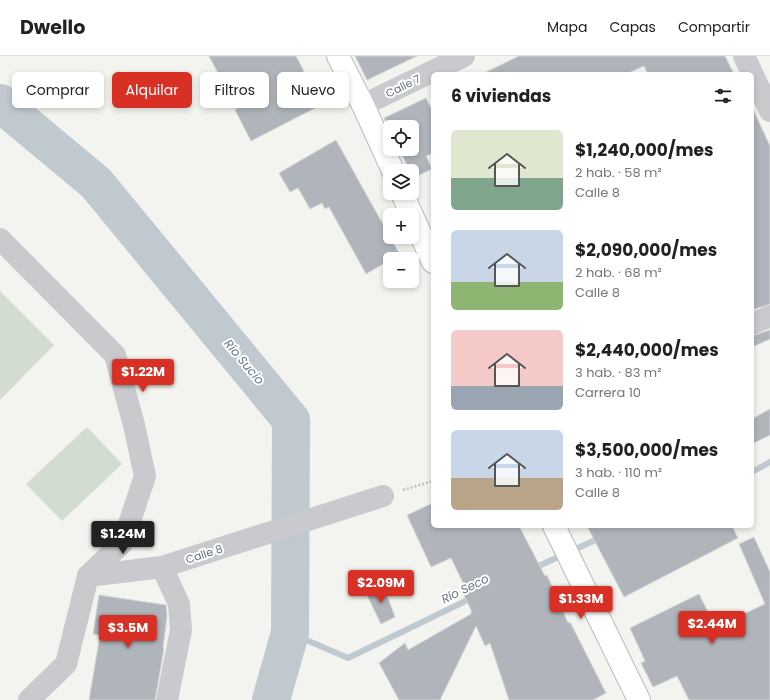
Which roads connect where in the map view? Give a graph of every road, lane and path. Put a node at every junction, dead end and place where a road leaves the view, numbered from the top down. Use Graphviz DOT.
graph roads {
  1 [pos="338,56"];
  2 [pos="464,56"];
  3 [pos="744,56"];
  4 [pos="431,72"];
  5 [pos="431,72"];
  6 [pos="752,72"];
  7 [pos="754,77"];
  8 [pos="363,105"];
  9 [pos="770,111"];
  10 [pos="390,164"];
  11 [pos="405,200"];
  12 [pos="0,239"];
  13 [pos="431,258"];
  14 [pos="770,316"];
  15 [pos="754,323"];
  16 [pos="431,482"];
  17 [pos="383,496"];
  18 [pos="555,528"];
  19 [pos="162,567"];
  20 [pos="88,576"];
  21 [pos="29,700"];
  22 [pos="167,700"];
  23 [pos="639,700"];
  1 -- 8 [label="main road"];
  2 -- 4 [label="street, Calle 7"];
  3 -- 6 [label="street"];
  5 -- 8 [label="street, Calle 7"];
  7 -- 9 [label="street"];
  8 -- 10 [label="main road"];
  11 -- 13 [label="main road"];
  12 -- 20 [label="street"];
  14 -- 15 [label="street"];
  16 -- 17 [label="path"];
  17 -- 19 [label="street, Calle 8"];
  18 -- 23 [label="main road"];
  19 -- 20 [label="street, Calle 8"];
  19 -- 22 [label="street"];
  20 -- 21 [label="street"];
}
